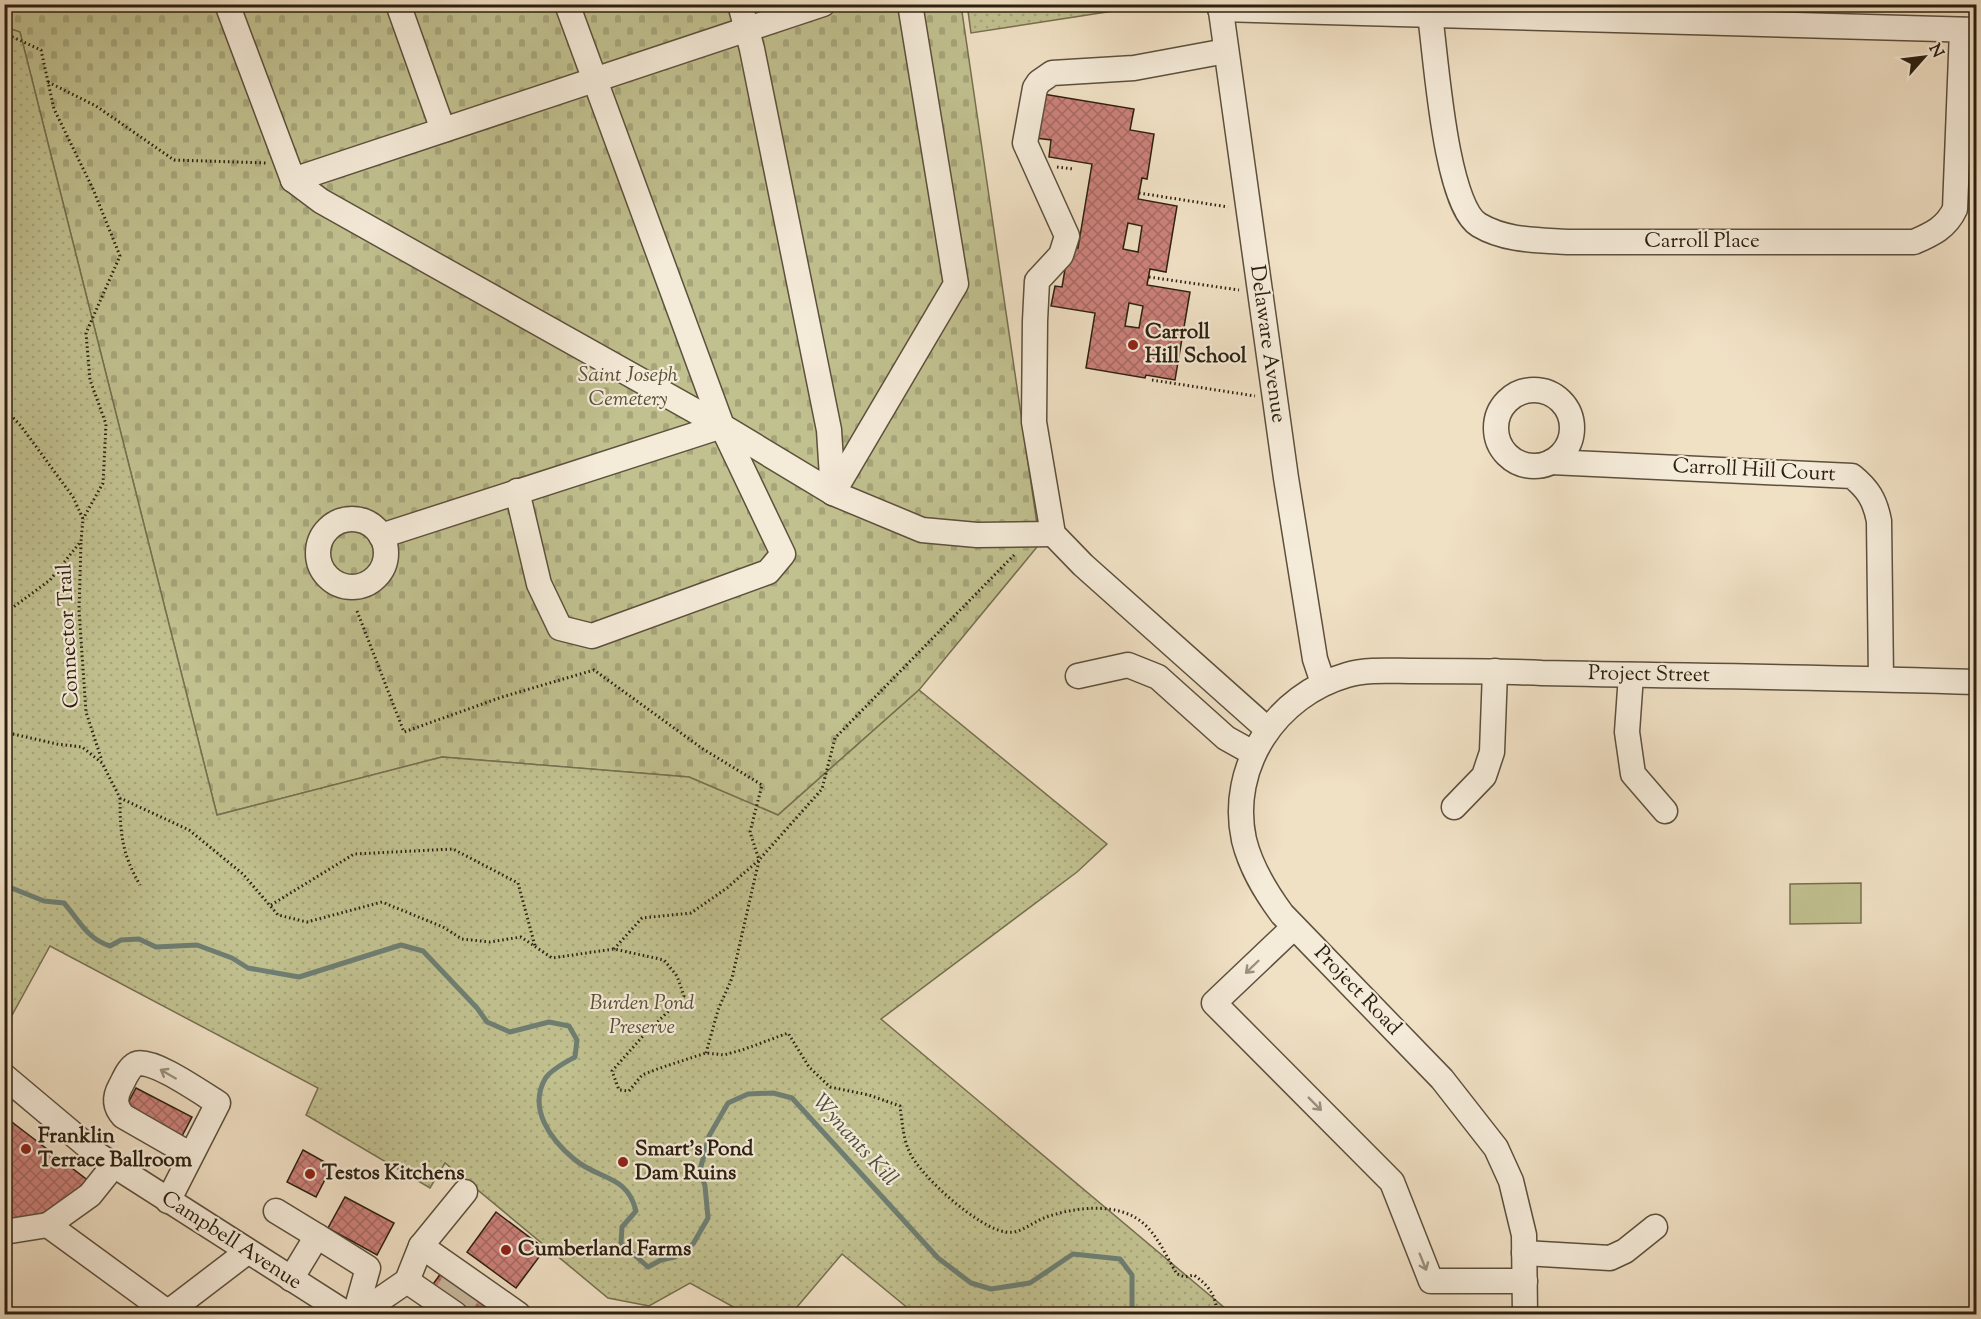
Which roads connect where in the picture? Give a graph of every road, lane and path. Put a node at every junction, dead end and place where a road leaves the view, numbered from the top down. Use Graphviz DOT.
graph roads {
  1 [pos="227,4"];
  2 [pos="398,4"];
  3 [pos="567,4"];
  4 [pos="740,4"];
  5 [pos="823,4"];
  6 [pos="910,4"];
  7 [pos="1220,7"];
  8 [pos="1430,15"];
  9 [pos="1970,30"];
  10 [pos="747,31"];
  11 [pos="4,33"];
  12 [pos="1226,51"];
  13 [pos="48,82"];
  14 [pos="596,82"];
  15 [pos="443,130"];
  16 [pos="290,172"];
  17 [pos="1139,193"];
  18 [pos="1228,207"];
  19 [pos="1149,277"];
  20 [pos="1239,290"];
  21 [pos="1152,380"];
  22 [pos="1255,396"];
  23 [pos="4,408"];
  24 [pos="722,426"];
  25 [pos="1551,462"];
  26 [pos="517,491"];
  27 [pos="833,493"];
  28 [pos="83,519"];
  29 [pos="1044,534"];
  30 [pos="381,536"];
  31 [pos="81,541"];
  32 [pos="357,611"];
  33 [pos="4,614"];
  34 [pos="1495,671"];
  35 [pos="1631,675"];
  36 [pos="1078,676"];
  37 [pos="1881,679"];
  38 [pos="1977,682"];
  39 [pos="1323,683"];
  40 [pos="1267,729"];
  41 [pos="4,732"];
  42 [pos="1253,753"];
  43 [pos="102,763"];
  44 [pos="120,798"];
  45 [pos="1454,807"];
  46 [pos="1665,811"];
  47 [pos="759,860"];
  48 [pos="140,885"];
  49 [pos="270,906"];
  50 [pos="1294,927"];
  51 [pos="536,948"];
  52 [pos="614,949"];
  53 [pos="706,1053"];
  54 [pos="4,1076"];
  55 [pos="191,1155"];
  56 [pos="114,1165"];
  57 [pos="465,1192"];
  58 [pos="168,1201"];
  59 [pos="276,1211"];
  60 [pos="48,1225"];
  61 [pos="1655,1227"];
  62 [pos="4,1232"];
  63 [pos="317,1236"];
  64 [pos="421,1246"];
  65 [pos="248,1252"];
  66 [pos="1524,1253"];
  67 [pos="291,1279"];
  68 [pos="407,1281"];
  69 [pos="1525,1281"];
  70 [pos="471,1300"];
  71 [pos="347,1314"];
  72 [pos="355,1314"];
  73 [pos="359,1314"];
  74 [pos="1217,1314"];
  75 [pos="1525,1314"];
  1 -- 16 [label="street"];
  2 -- 15 [label="street"];
  3 -- 14 [label="street"];
  4 -- 10 [label="street"];
  5 -- 10 [label="street"];
  6 -- 27 [label="street"];
  7 -- 8 [label="street"];
  7 -- 12 [label="street, Delaware Avenue"];
  8 -- 9 [label="street"];
  8 -- 9 [label="street, Carroll Place"];
  10 -- 14 [label="street"];
  10 -- 27 [label="street"];
  11 -- 13 [label="path"];
  12 -- 29 [label="street"];
  12 -- 39 [label="street, Delaware Avenue"];
  13 -- 16 [label="path"];
  13 -- 28 [label="path"];
  14 -- 15 [label="street"];
  14 -- 24 [label="street"];
  15 -- 16 [label="street"];
  16 -- 24 [label="street"];
  17 -- 18 [label="path"];
  19 -- 20 [label="path"];
  21 -- 22 [label="path"];
  23 -- 28 [label="path"];
  24 -- 26 [label="street"];
  24 -- 26 [label="street"];
  24 -- 27 [label="street"];
  25 -- 37 [label="street, Carroll Hill Court"];
  26 -- 30 [label="street"];
  27 -- 29 [label="street"];
  28 -- 31 [label="path, Connector Trail"];
  29 -- 40 [label="street"];
  29 -- 47 [label="path"];
  31 -- 33 [label="path"];
  31 -- 43 [label="path, Connector Trail"];
  32 -- 47 [label="path"];
  34 -- 35 [label="street, Project Street"];
  34 -- 39 [label="street, Project Street"];
  34 -- 45 [label="street"];
  35 -- 37 [label="street, Project Street"];
  35 -- 46 [label="street"];
  36 -- 42 [label="street"];
  37 -- 38 [label="street, Project Street"];
  39 -- 40 [label="street, Project Road"];
  40 -- 42 [label="street, Project Road"];
  41 -- 43 [label="path"];
  42 -- 50 [label="street, Project Road"];
  43 -- 44 [label="path, Connector Trail"];
  44 -- 48 [label="path"];
  44 -- 49 [label="path"];
  47 -- 52 [label="path"];
  47 -- 53 [label="path"];
  49 -- 51 [label="path"];
  49 -- 51 [label="path"];
  50 -- 66 [label="street, Project Road"];
  50 -- 69 [label="street, one-way"];
  51 -- 52 [label="path"];
  52 -- 53 [label="path"];
  53 -- 74 [label="path"];
  54 -- 56 [label="street, Campbell Avenue"];
  55 -- 55 [label="street, one-way"];
  55 -- 58 [label="street"];
  56 -- 58 [label="street, Campbell Avenue"];
  56 -- 60 [label="street"];
  57 -- 64 [label="street"];
  58 -- 65 [label="street, Campbell Avenue"];
  59 -- 63 [label="street"];
  60 -- 62 [label="street"];
  60 -- 65 [label="street"];
  61 -- 66 [label="street"];
  63 -- 67 [label="street"];
  63 -- 72 [label="street"];
  64 -- 68 [label="street"];
  64 -- 70 [label="street"];
  65 -- 67 [label="street, Campbell Avenue"];
  66 -- 69 [label="street, Project Road"];
  67 -- 71 [label="street, Campbell Avenue"];
  68 -- 70 [label="street"];
  68 -- 73 [label="street"];
  69 -- 75 [label="street, Project Road"];
}
